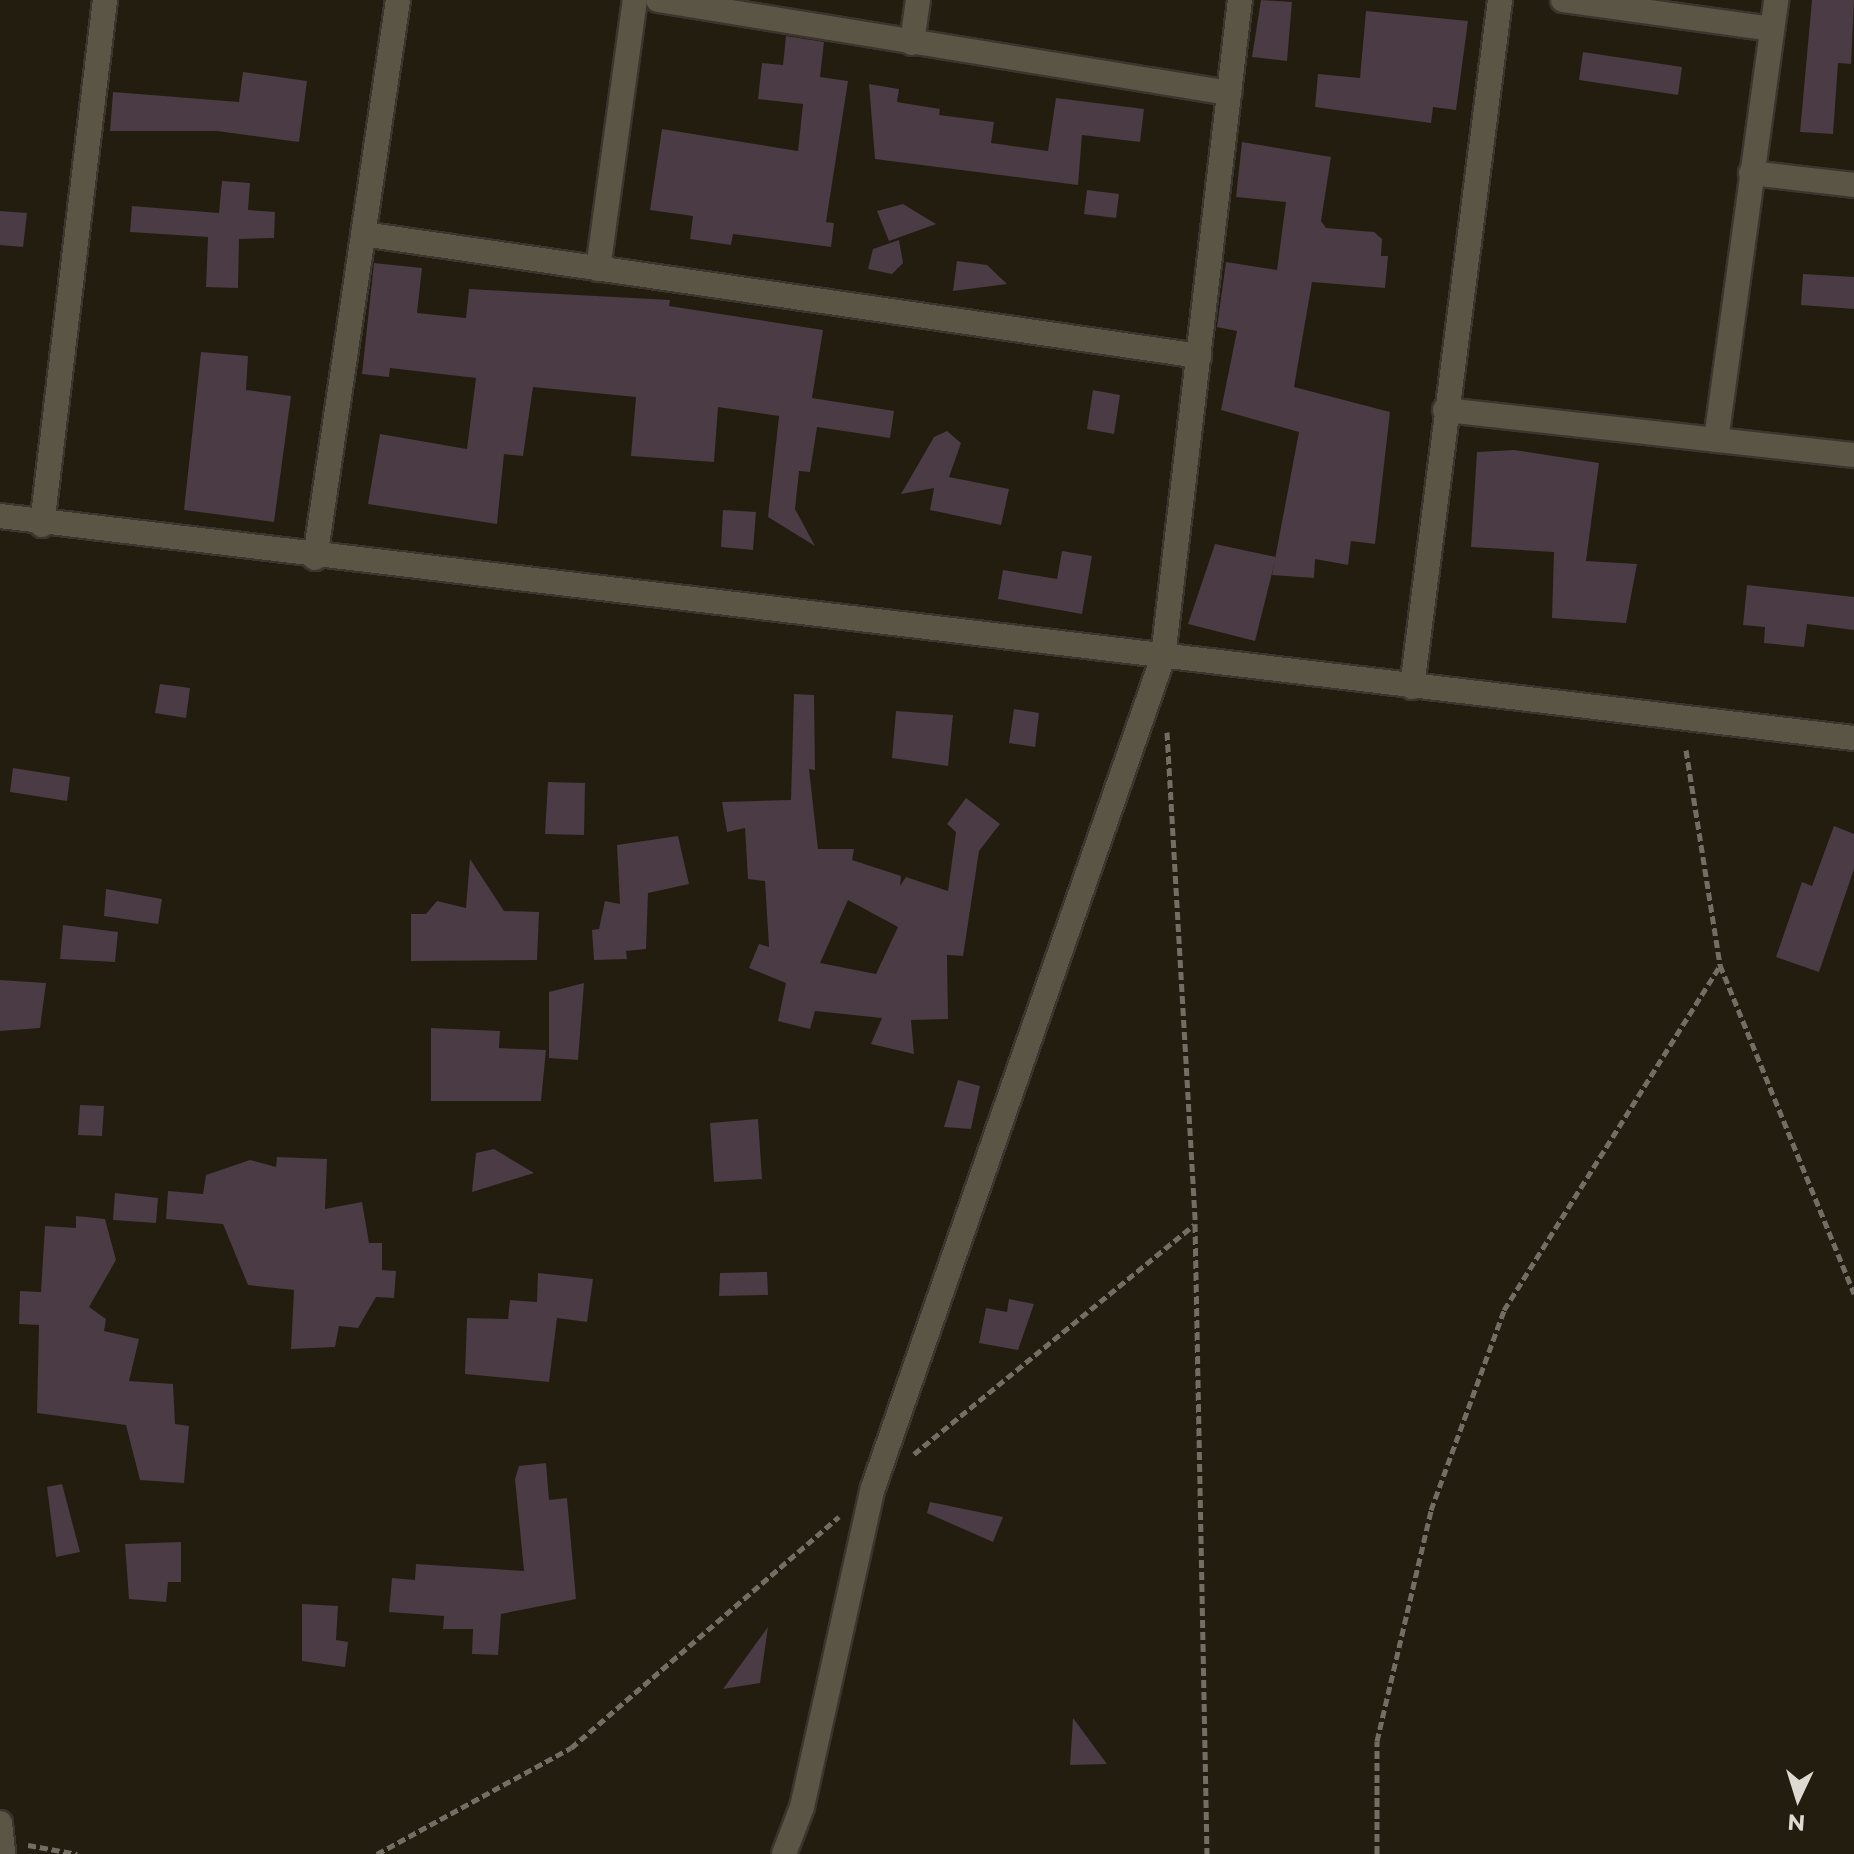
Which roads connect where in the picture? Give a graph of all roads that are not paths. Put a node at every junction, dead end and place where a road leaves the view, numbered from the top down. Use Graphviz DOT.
graph roads {
  1 [pos="105,0"];
  2 [pos="398,0"];
  3 [pos="635,0"];
  4 [pos="658,0"];
  5 [pos="918,0"];
  6 [pos="1240,0"];
  7 [pos="1500,0"];
  8 [pos="1563,0"];
  9 [pos="1776,0"];
  10 [pos="1772,29"];
  11 [pos="912,43"];
  12 [pos="1229,93"];
  13 [pos="1751,173"];
  14 [pos="1854,185"];
  15 [pos="363,234"];
  16 [pos="598,269"];
  17 [pos="1199,356"];
  18 [pos="1445,410"];
  19 [pos="1716,440"];
  20 [pos="1854,455"];
  21 [pos="0,516"];
  22 [pos="42,525"];
  23 [pos="315,558"];
  24 [pos="1163,657"];
  25 [pos="1412,687"];
  26 [pos="1854,738"];
  27 [pos="0,1823"];
  28 [pos="1,1839"];
  29 [pos="3,1854"];
  30 [pos="784,1854"];
  1 -- 22 [label="street"];
  2 -- 15 [label="street"];
  3 -- 16 [label="street"];
  4 -- 11 [label="street"];
  5 -- 11 [label="street"];
  6 -- 12 [label="street"];
  7 -- 18 [label="street"];
  8 -- 10 [label="street"];
  9 -- 10 [label="street"];
  10 -- 13 [label="street"];
  11 -- 12 [label="street"];
  12 -- 17 [label="street"];
  13 -- 14 [label="street"];
  13 -- 19 [label="street"];
  15 -- 16 [label="street"];
  15 -- 23 [label="street"];
  16 -- 17 [label="street"];
  17 -- 24 [label="street"];
  18 -- 19 [label="street"];
  18 -- 25 [label="street"];
  19 -- 20 [label="street"];
  21 -- 22 [label="street"];
  22 -- 23 [label="street"];
  23 -- 24 [label="street"];
  24 -- 25 [label="street"];
  24 -- 30 [label="street"];
  25 -- 26 [label="street"];
  27 -- 28 [label="street"];
  28 -- 29 [label="street"];
}
